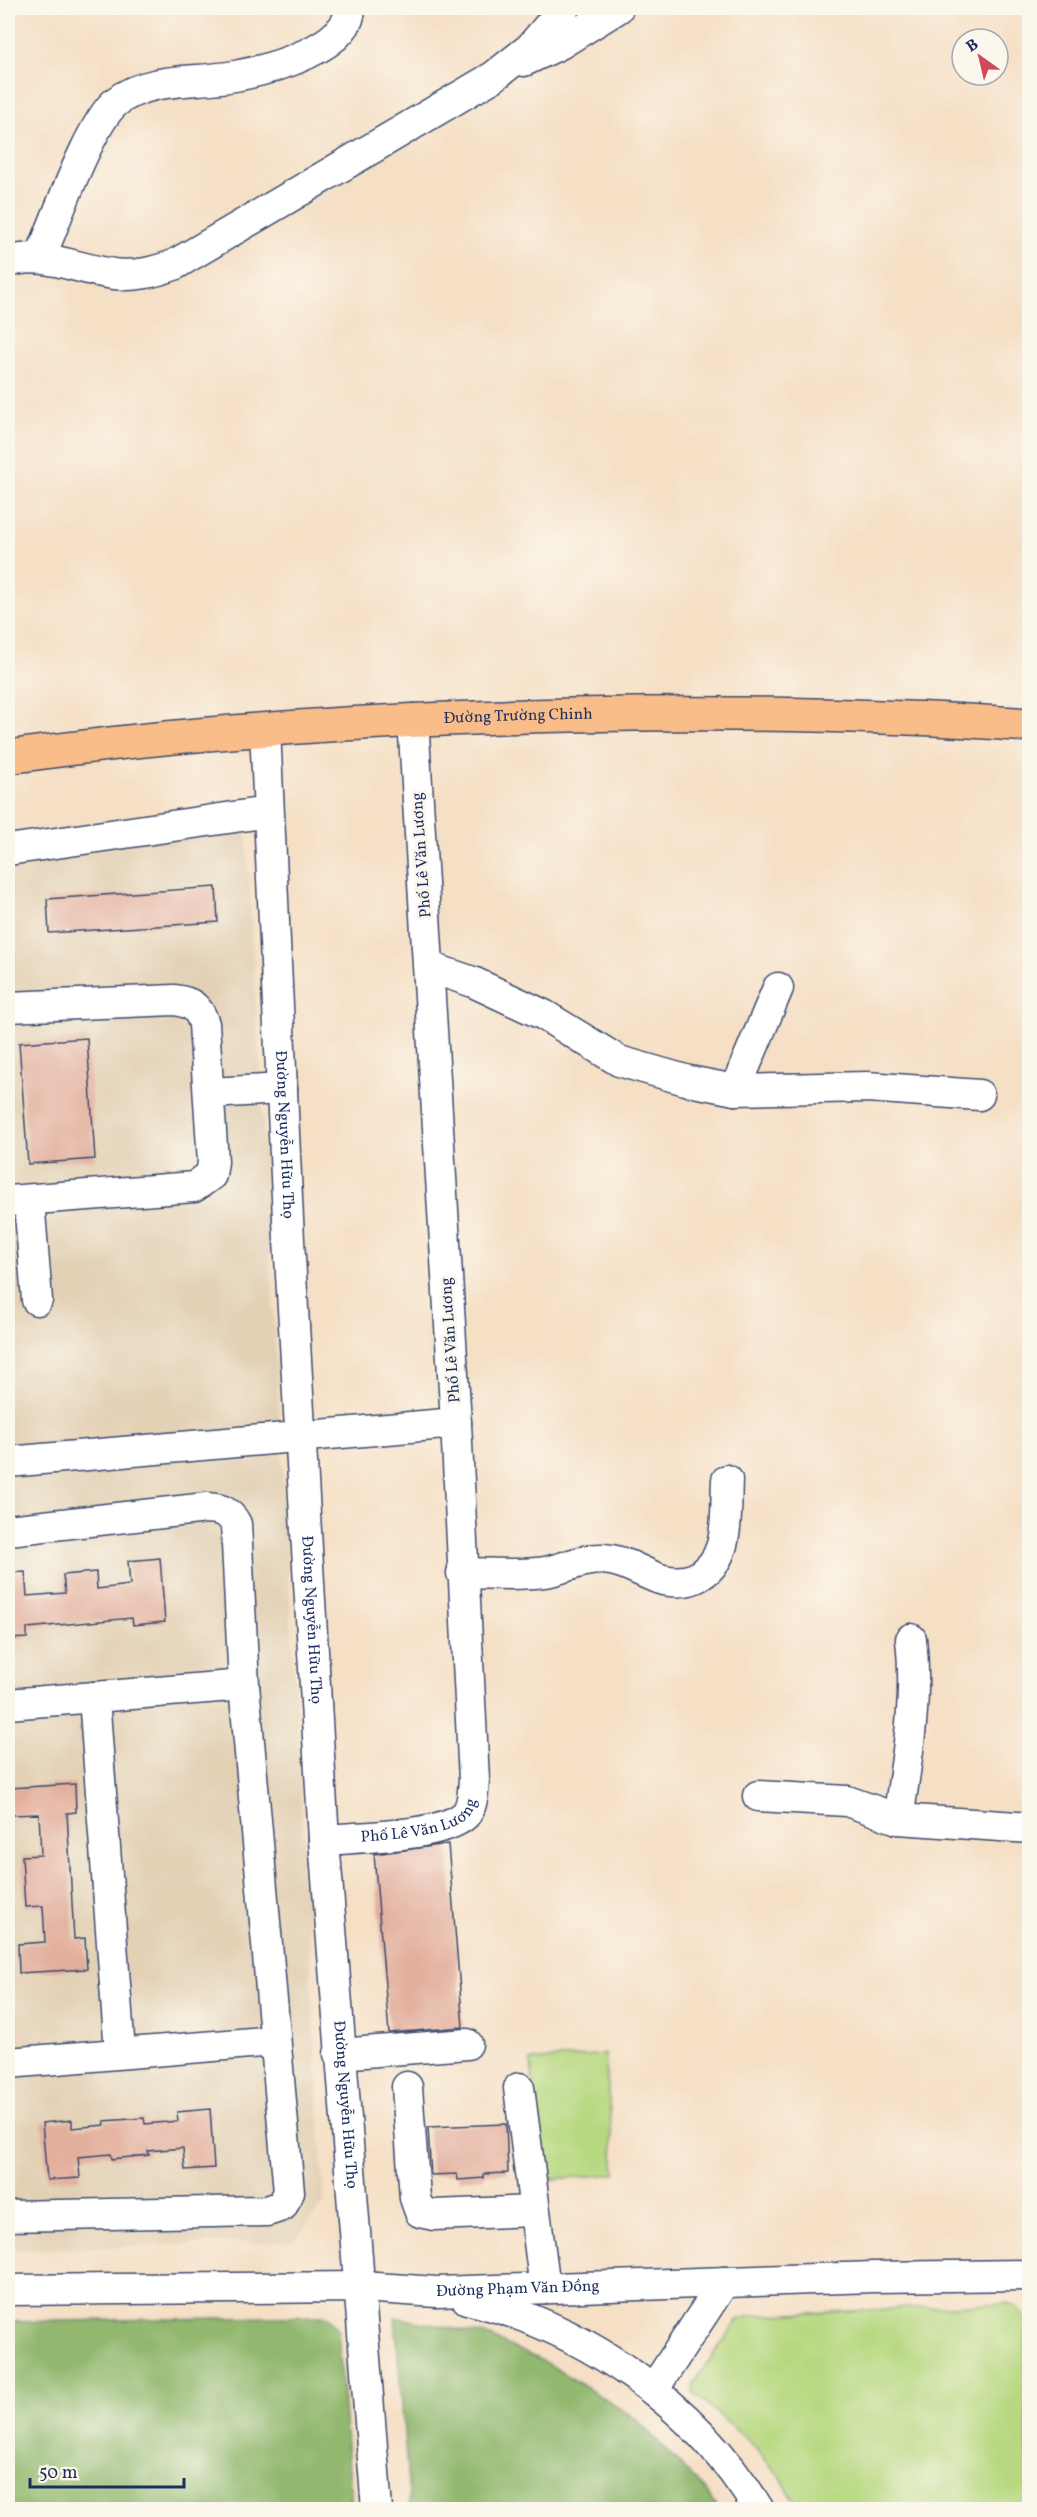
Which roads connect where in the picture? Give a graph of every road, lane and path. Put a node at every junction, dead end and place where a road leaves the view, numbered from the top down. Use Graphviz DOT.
graph roads {
  1 [pos="350,8"];
  2 [pos="564,8"];
  3 [pos="618,8"];
  4 [pos="510,66"];
  5 [pos="40,258"];
  6 [pos="8,262"];
  7 [pos="413,718"];
  8 [pos="1029,724"];
  9 [pos="264,729"];
  10 [pos="8,757"];
  11 [pos="268,812"];
  12 [pos="8,850"];
  13 [pos="429,966"];
  14 [pos="778,988"];
  15 [pos="8,1007"];
  16 [pos="282,1089"];
  17 [pos="735,1090"];
  18 [pos="210,1093"];
  19 [pos="979,1095"];
  20 [pos="18,1200"];
  21 [pos="37,1300"];
  22 [pos="456,1423"];
  23 [pos="301,1437"];
  24 [pos="8,1462"];
  25 [pos="727,1480"];
  26 [pos="8,1530"];
  27 [pos="462,1573"];
  28 [pos="911,1639"];
  29 [pos="244,1685"];
  30 [pos="93,1697"];
  31 [pos="8,1704"];
  32 [pos="758,1796"];
  33 [pos="898,1819"];
  34 [pos="1029,1828"];
  35 [pos="324,1840"];
  36 [pos="275,2041"];
  37 [pos="467,2044"];
  38 [pos="120,2054"];
  39 [pos="339,2054"];
  40 [pos="8,2062"];
  41 [pos="407,2088"];
  42 [pos="519,2088"];
  43 [pos="534,2211"];
  44 [pos="8,2216"];
  45 [pos="1029,2275"];
  46 [pos="724,2282"];
  47 [pos="361,2287"];
  48 [pos="545,2288"];
  49 [pos="8,2290"];
  50 [pos="437,2292"];
  51 [pos="653,2390"];
  52 [pos="377,2510"];
  53 [pos="759,2510"];
  1 -- 5 [label="street"];
  2 -- 4 [label="street"];
  3 -- 4 [label="street"];
  4 -- 5 [label="street"];
  5 -- 6 [label="street"];
  7 -- 8 [label="main road, Đường Trường Chinh"];
  7 -- 9 [label="main road, Đường Trường Chinh"];
  7 -- 13 [label="street, Phố Lê Văn Lương"];
  9 -- 10 [label="main road, Đường Trường Chinh"];
  9 -- 11 [label="street, Đường Nguyễn Hữu Thọ"];
  11 -- 12 [label="street"];
  11 -- 16 [label="street, Đường Nguyễn Hữu Thọ"];
  13 -- 17 [label="street"];
  13 -- 22 [label="street, Phố Lê Văn Lương"];
  14 -- 17 [label="street"];
  15 -- 18 [label="street"];
  16 -- 18 [label="street"];
  16 -- 23 [label="street, Đường Nguyễn Hữu Thọ"];
  17 -- 19 [label="street"];
  18 -- 20 [label="street"];
  20 -- 21 [label="street"];
  22 -- 23 [label="street"];
  22 -- 27 [label="street, Phố Lê Văn Lương"];
  23 -- 24 [label="street"];
  23 -- 35 [label="street, Đường Nguyễn Hữu Thọ"];
  25 -- 27 [label="street"];
  26 -- 29 [label="street"];
  27 -- 35 [label="street, Phố Lê Văn Lương"];
  28 -- 33 [label="street"];
  29 -- 30 [label="street"];
  29 -- 36 [label="street"];
  30 -- 31 [label="street"];
  30 -- 38 [label="street"];
  32 -- 33 [label="street"];
  33 -- 34 [label="street"];
  35 -- 39 [label="street, Đường Nguyễn Hữu Thọ"];
  36 -- 38 [label="street"];
  36 -- 44 [label="street"];
  37 -- 39 [label="street"];
  38 -- 40 [label="street"];
  39 -- 47 [label="street, Đường Nguyễn Hữu Thọ"];
  41 -- 43 [label="street"];
  42 -- 43 [label="street"];
  43 -- 48 [label="street"];
  45 -- 46 [label="street, Đường Phạm Văn Đồng"];
  46 -- 48 [label="street, Đường Phạm Văn Đồng"];
  46 -- 51 [label="street"];
  47 -- 49 [label="street, Đường Phạm Văn Đồng"];
  47 -- 50 [label="street, Đường Phạm Văn Đồng"];
  47 -- 52 [label="street, Đường Nguyễn Hữu Thọ"];
  48 -- 50 [label="street, Đường Phạm Văn Đồng"];
  50 -- 51 [label="street"];
  51 -- 53 [label="street"];
}
